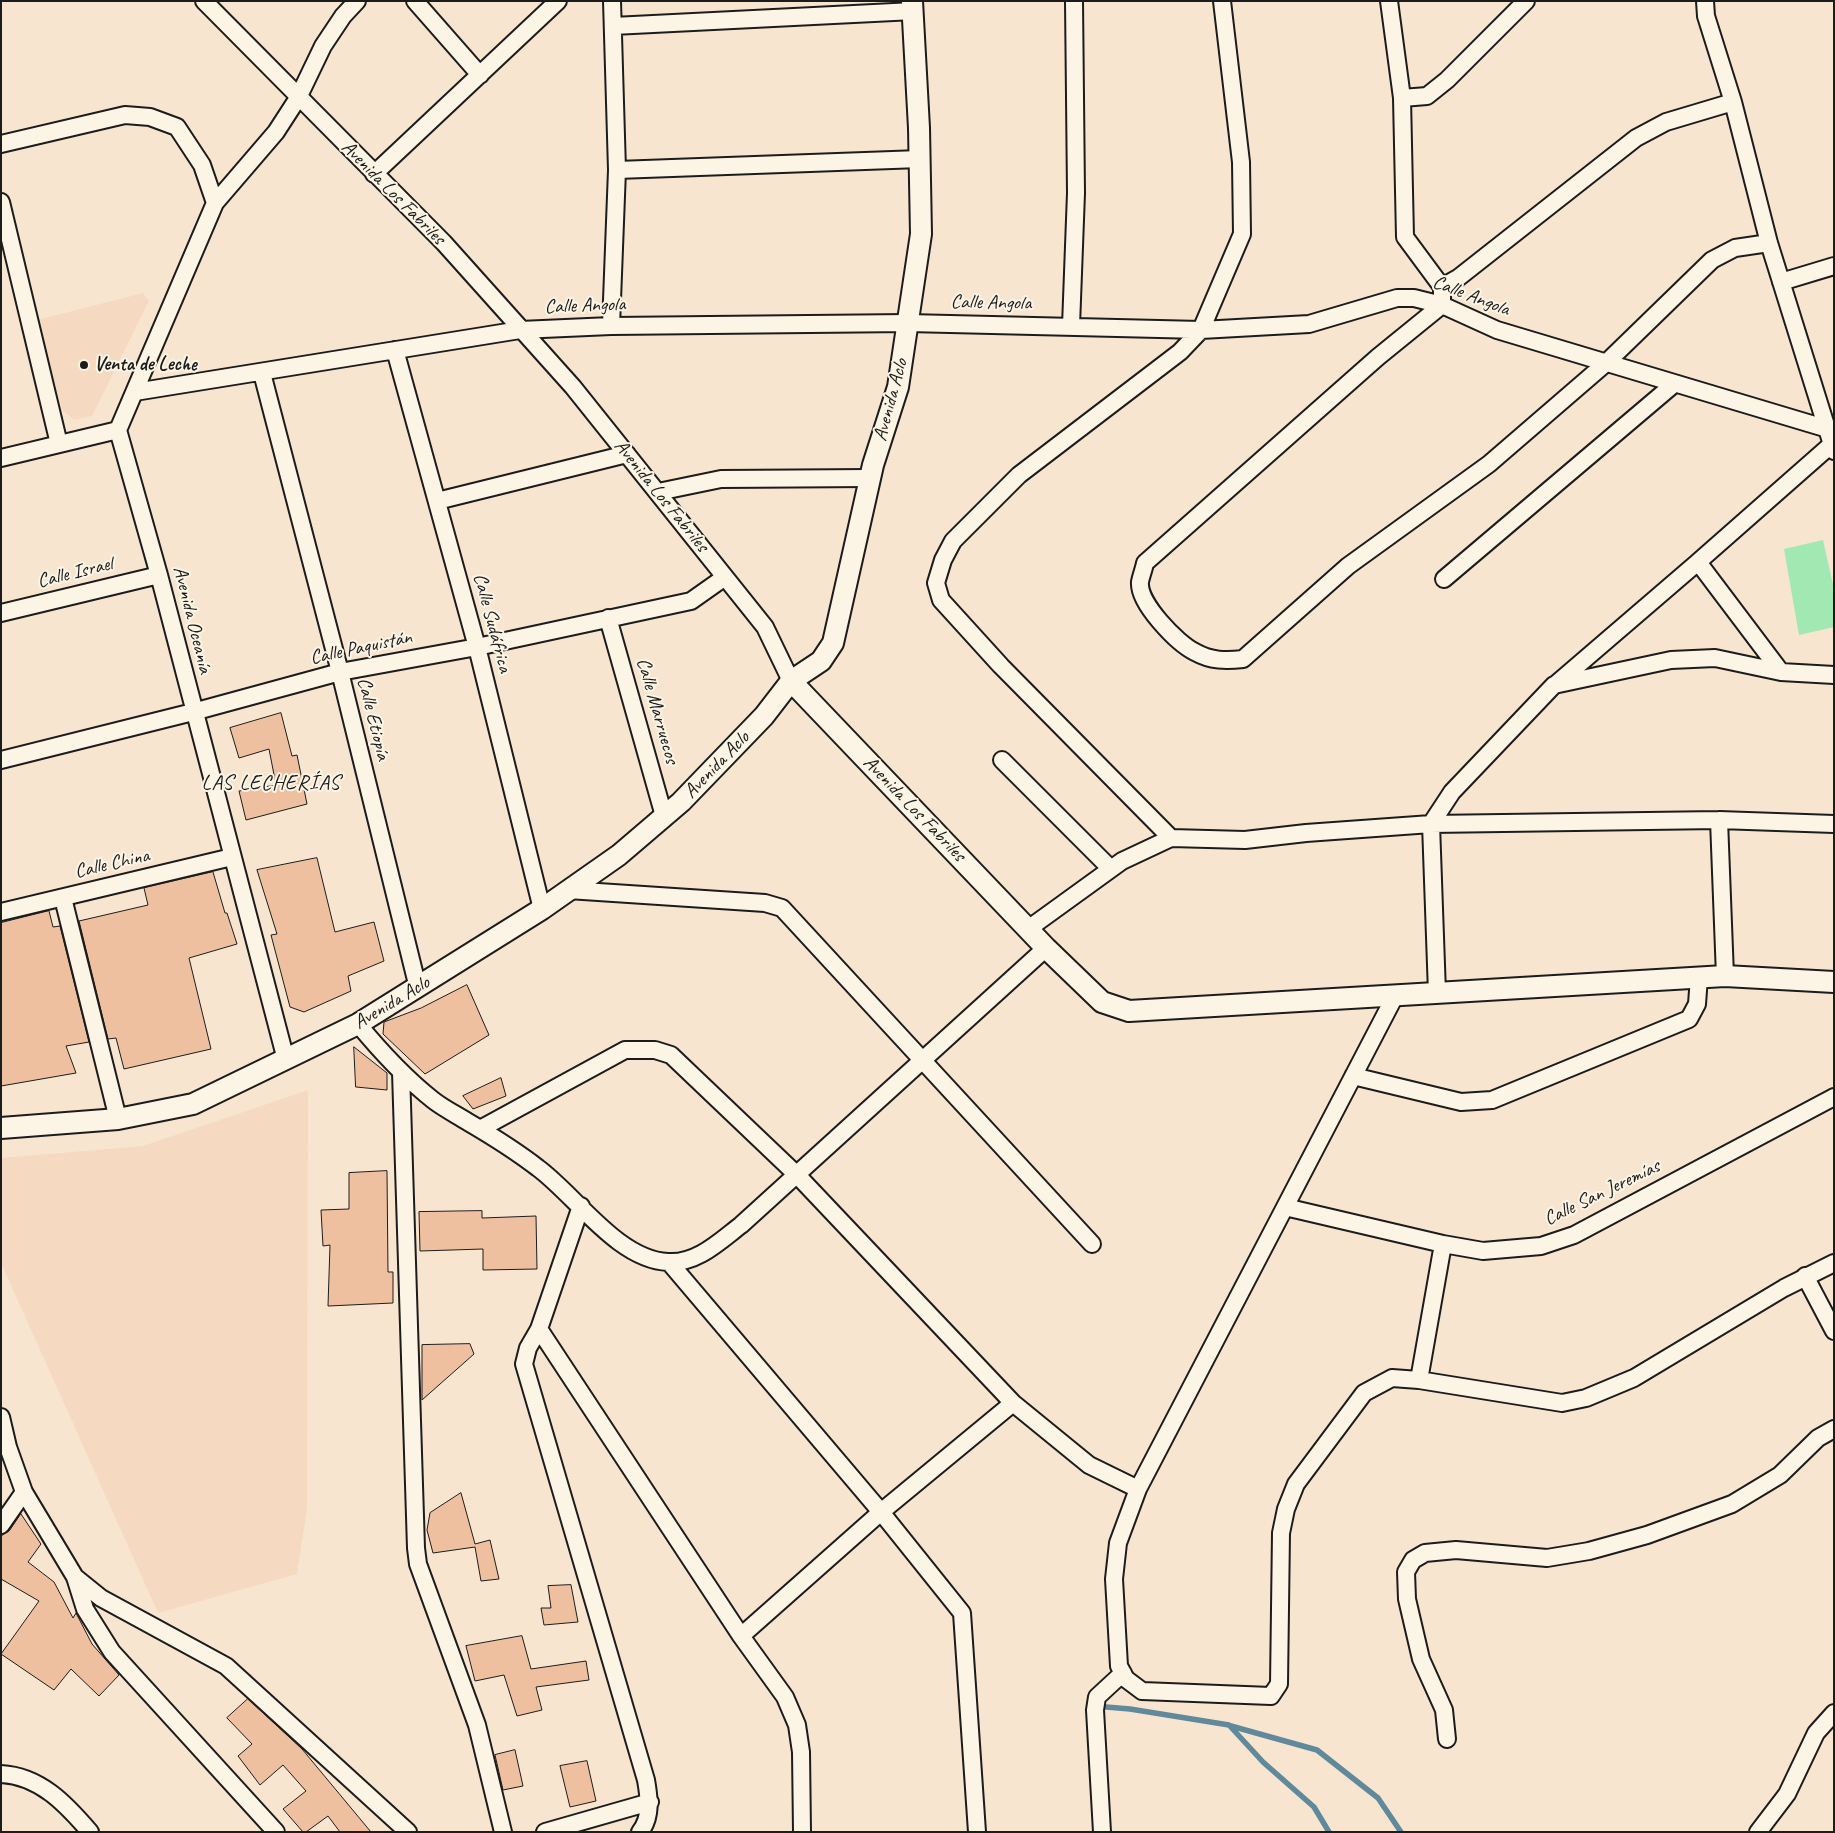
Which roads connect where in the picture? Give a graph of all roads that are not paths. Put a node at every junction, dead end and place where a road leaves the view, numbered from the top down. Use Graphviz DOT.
graph roads {
  1 [pos="204,1"];
  2 [pos="357,1"];
  3 [pos="415,1"];
  4 [pos="558,1"];
  5 [pos="612,1"];
  6 [pos="1074,1"];
  7 [pos="1222,1"];
  8 [pos="1389,1"];
  9 [pos="1526,1"];
  10 [pos="1705,1"];
  11 [pos="913,6"];
  12 [pos="613,26"];
  13 [pos="480,75"];
  14 [pos="298,98"];
  15 [pos="1402,98"];
  16 [pos="1733,102"];
  17 [pos="1,144"];
  18 [pos="920,159"];
  19 [pos="617,170"];
  20 [pos="374,174"];
  21 [pos="1,202"];
  22 [pos="215,203"];
  23 [pos="1768,243"];
  24 [pos="1834,266"];
  25 [pos="1781,282"];
  26 [pos="1442,287"];
  27 [pos="1442,304"];
  28 [pos="908,323"];
  29 [pos="611,326"];
  30 [pos="1070,326"];
  31 [pos="520,330"];
  32 [pos="1201,330"];
  33 [pos="395,350"];
  34 [pos="1606,363"];
  35 [pos="262,373"];
  36 [pos="1674,384"];
  37 [pos="134,392"];
  38 [pos="118,430"];
  39 [pos="1831,441"];
  40 [pos="59,444"];
  41 [pos="627,454"];
  42 [pos="1,458"];
  43 [pos="870,478"];
  44 [pos="658,492"];
  45 [pos="437,501"];
  46 [pos="1698,562"];
  47 [pos="158,575"];
  48 [pos="725,577"];
  49 [pos="1444,579"];
  50 [pos="1,613"];
  51 [pos="608,618"];
  52 [pos="477,647"];
  53 [pos="340,672"];
  54 [pos="1781,672"];
  55 [pos="1834,675"];
  56 [pos="792,681"];
  57 [pos="1554,685"];
  58 [pos="194,712"];
  59 [pos="1,760"];
  60 [pos="1002,760"];
  61 [pos="664,816"];
  62 [pos="1719,820"];
  63 [pos="1431,824"];
  64 [pos="1834,824"];
  65 [pos="1170,838"];
  66 [pos="232,857"];
  67 [pos="1111,869"];
  68 [pos="568,890"];
  69 [pos="63,898"];
  70 [pos="542,909"];
  71 [pos="1,912"];
  72 [pos="1028,929"];
  73 [pos="1046,948"];
  74 [pos="1725,976"];
  75 [pos="1699,977"];
  76 [pos="1834,982"];
  77 [pos="418,988"];
  78 [pos="1438,993"];
  79 [pos="1396,996"];
  80 [pos="358,1024"];
  81 [pos="286,1060"];
  82 [pos="923,1061"];
  83 [pos="401,1072"];
  84 [pos="1353,1076"];
  85 [pos="1834,1097"];
  86 [pos="118,1119"];
  87 [pos="1,1128"];
  88 [pos="480,1129"];
  89 [pos="798,1176"];
  90 [pos="581,1206"];
  91 [pos="1284,1207"];
  92 [pos="1092,1244"];
  93 [pos="1443,1244"];
  94 [pos="702,1255"];
  95 [pos="669,1262"];
  96 [pos="1834,1263"];
  97 [pos="1805,1276"];
  98 [pos="692,1289"];
  99 [pos="538,1330"];
  100 [pos="1834,1331"];
  101 [pos="1419,1380"];
  102 [pos="1013,1403"];
  103 [pos="1,1417"];
  104 [pos="1834,1429"];
  105 [pos="1138,1488"];
  106 [pos="24,1492"];
  107 [pos="881,1512"];
  108 [pos="1,1525"];
  109 [pos="75,1577"];
  110 [pos="741,1636"];
  111 [pos="1123,1673"];
  112 [pos="1834,1713"];
  113 [pos="1447,1739"];
  114 [pos="1,1774"];
  115 [pos="650,1802"];
  116 [pos="90,1832"];
  117 [pos="276,1832"];
  118 [pos="408,1832"];
  119 [pos="503,1832"];
  120 [pos="545,1832"];
  121 [pos="640,1832"];
  122 [pos="802,1832"];
  123 [pos="977,1832"];
  124 [pos="1102,1832"];
  125 [pos="1758,1832"];
  1 -- 14 [label="street, Avenida Los Fabriles"];
  2 -- 14 [label="street"];
  3 -- 13 [label="street"];
  4 -- 13 [label="street"];
  5 -- 12 [label="street"];
  6 -- 30 [label="street"];
  7 -- 32 [label="street"];
  8 -- 15 [label="street"];
  9 -- 15 [label="street"];
  10 -- 16 [label="street"];
  11 -- 12 [label="street"];
  11 -- 18 [label="street, Avenida Aclo"];
  12 -- 19 [label="street"];
  13 -- 20 [label="street"];
  14 -- 20 [label="street, Avenida Los Fabriles"];
  14 -- 22 [label="street"];
  15 -- 26 [label="street"];
  16 -- 23 [label="street"];
  16 -- 26 [label="street"];
  17 -- 22 [label="street"];
  18 -- 19 [label="street"];
  18 -- 28 [label="street, Avenida Aclo"];
  19 -- 29 [label="street"];
  20 -- 31 [label="street, Avenida Los Fabriles"];
  21 -- 40 [label="street"];
  22 -- 37 [label="street"];
  23 -- 25 [label="street"];
  23 -- 34 [label="street"];
  24 -- 25 [label="street"];
  25 -- 39 [label="street"];
  26 -- 27 [label="street"];
  27 -- 32 [label="street, Calle Angola"];
  27 -- 34 [label="street, Calle Angola"];
  27 -- 34 [label="street"];
  28 -- 29 [label="street, Calle Angola"];
  28 -- 30 [label="street, Calle Angola"];
  28 -- 43 [label="street, Avenida Aclo"];
  29 -- 31 [label="street, Calle Angola"];
  30 -- 32 [label="street, Calle Angola"];
  31 -- 33 [label="street, Calle Angola"];
  31 -- 41 [label="street, Avenida Los Fabriles"];
  32 -- 65 [label="street"];
  33 -- 35 [label="street, Calle Angola"];
  33 -- 45 [label="street, Calle Sudáfrica"];
  34 -- 36 [label="street, Calle Angola"];
  35 -- 37 [label="street, Calle Angola"];
  35 -- 53 [label="street, Calle Etiopía"];
  36 -- 39 [label="street, Calle Angola"];
  36 -- 49 [label="street"];
  37 -- 38 [label="street"];
  38 -- 40 [label="street"];
  38 -- 47 [label="street, Avenida Oceanía"];
  39 -- 46 [label="street"];
  40 -- 42 [label="street"];
  41 -- 44 [label="street, Avenida Los Fabriles"];
  41 -- 45 [label="street"];
  43 -- 44 [label="street"];
  43 -- 56 [label="street, Avenida Aclo"];
  44 -- 48 [label="street, Avenida Los Fabriles"];
  45 -- 52 [label="street, Calle Sudáfrica"];
  46 -- 54 [label="street"];
  46 -- 57 [label="street"];
  47 -- 50 [label="street, Calle Israel"];
  47 -- 58 [label="street, Avenida Oceanía"];
  48 -- 51 [label="street, Calle Paquistán"];
  48 -- 56 [label="street, Avenida Los Fabriles"];
  51 -- 52 [label="street, Calle Paquistán"];
  51 -- 61 [label="street, Calle Marruecos"];
  52 -- 53 [label="street, Calle Paquistán"];
  52 -- 70 [label="street, Calle Sudáfrica"];
  53 -- 58 [label="street, Calle Paquistán"];
  53 -- 77 [label="street, Calle Etiopía"];
  54 -- 55 [label="street"];
  54 -- 57 [label="street"];
  56 -- 61 [label="street, Avenida Aclo"];
  56 -- 72 [label="street, Avenida Los Fabriles"];
  57 -- 63 [label="street"];
  58 -- 59 [label="street, Calle Paquistán"];
  58 -- 66 [label="street, Avenida Oceanía"];
  60 -- 67 [label="street"];
  61 -- 68 [label="street, Avenida Aclo"];
  62 -- 63 [label="street"];
  62 -- 64 [label="street"];
  62 -- 74 [label="street"];
  63 -- 65 [label="street"];
  63 -- 78 [label="street"];
  65 -- 67 [label="street"];
  66 -- 69 [label="street, Calle China"];
  66 -- 81 [label="street, Avenida Oceanía"];
  67 -- 72 [label="street"];
  68 -- 70 [label="street, Avenida Aclo"];
  68 -- 82 [label="street"];
  69 -- 71 [label="street, Calle China"];
  69 -- 86 [label="street"];
  70 -- 77 [label="street, Avenida Aclo"];
  72 -- 73 [label="street, Avenida Los Fabriles"];
  73 -- 79 [label="street, Avenida Los Fabriles"];
  73 -- 82 [label="street"];
  74 -- 75 [label="street"];
  74 -- 76 [label="street"];
  75 -- 78 [label="street"];
  75 -- 84 [label="street"];
  77 -- 80 [label="street, Avenida Aclo"];
  78 -- 79 [label="street"];
  79 -- 84 [label="street"];
  80 -- 81 [label="street, Avenida Aclo"];
  80 -- 83 [label="street"];
  81 -- 86 [label="street, Avenida Aclo"];
  82 -- 89 [label="street"];
  82 -- 92 [label="street"];
  83 -- 88 [label="street"];
  83 -- 119 [label="street"];
  84 -- 91 [label="street"];
  85 -- 93 [label="street, Calle San Jeremías"];
  86 -- 87 [label="street, Avenida Aclo"];
  88 -- 89 [label="street"];
  88 -- 90 [label="street"];
  89 -- 94 [label="street"];
  89 -- 102 [label="street"];
  90 -- 95 [label="street"];
  90 -- 99 [label="street"];
  91 -- 93 [label="street, Calle San Jeremías"];
  91 -- 105 [label="street"];
  93 -- 101 [label="street"];
  94 -- 95 [label="street"];
  94 -- 98 [label="street"];
  95 -- 98 [label="street"];
  96 -- 97 [label="street"];
  97 -- 100 [label="street"];
  97 -- 101 [label="street"];
  98 -- 107 [label="street"];
  99 -- 110 [label="street"];
  99 -- 115 [label="street"];
  101 -- 111 [label="street"];
  102 -- 105 [label="street"];
  102 -- 107 [label="street"];
  103 -- 106 [label="street"];
  104 -- 113 [label="street"];
  105 -- 111 [label="street"];
  106 -- 108 [label="street"];
  106 -- 109 [label="street"];
  107 -- 110 [label="street"];
  107 -- 123 [label="street"];
  109 -- 117 [label="street"];
  109 -- 118 [label="street"];
  110 -- 122 [label="street"];
  111 -- 124 [label="street"];
  112 -- 125 [label="street"];
  114 -- 116 [label="street"];
  115 -- 120 [label="street"];
  115 -- 121 [label="street"];
}
